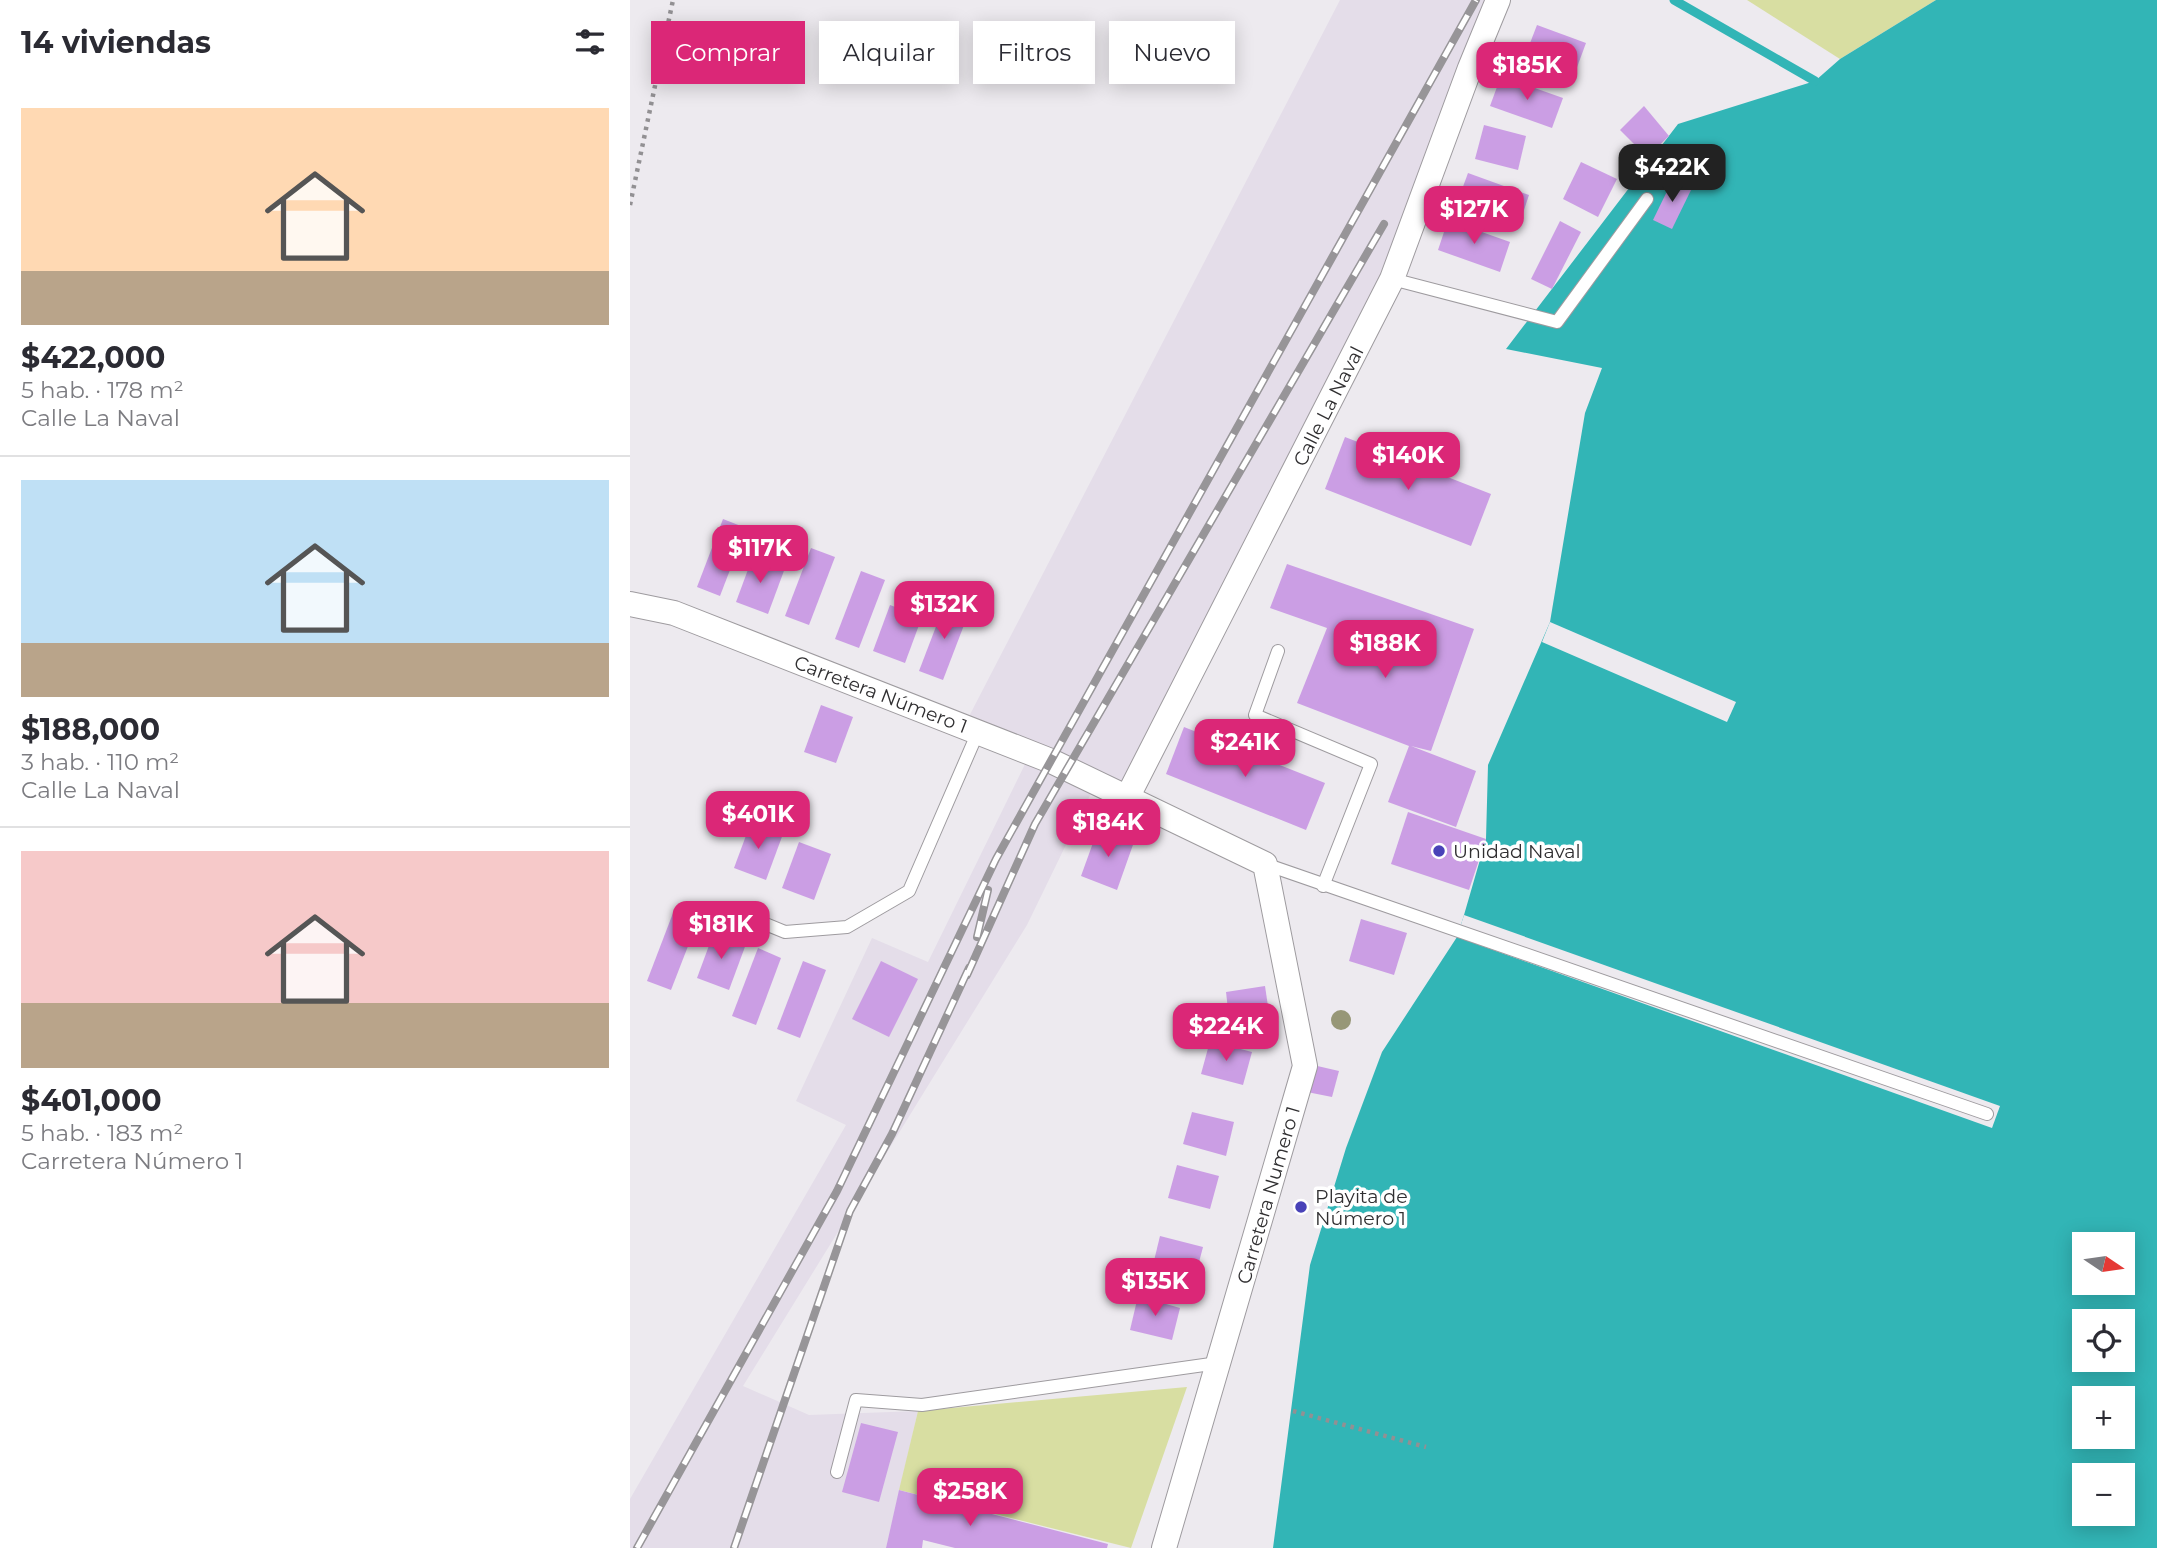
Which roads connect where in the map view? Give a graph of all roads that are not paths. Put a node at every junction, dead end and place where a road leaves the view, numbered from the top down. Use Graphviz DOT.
graph roads {
  1 [pos="1498,0"];
  2 [pos="1647,199"];
  3 [pos="1392,279"];
  4 [pos="630,604"];
  5 [pos="1278,651"];
  6 [pos="978,732"];
  7 [pos="1127,798"];
  8 [pos="1276,868"];
  9 [pos="1323,886"];
  10 [pos="746,916"];
  11 [pos="1987,1114"];
  12 [pos="1219,1363"];
  13 [pos="837,1472"];
  14 [pos="1164,1548"];
  1 -- 3 [label="street, Calle La Naval"];
  2 -- 3 [label="lane"];
  3 -- 7 [label="street, Calle La Naval"];
  4 -- 6 [label="street, Carretera Número 1"];
  5 -- 9 [label="lane"];
  6 -- 7 [label="street, Carretera Número 1"];
  6 -- 10 [label="lane"];
  7 -- 8 [label="street"];
  8 -- 9 [label="lane"];
  8 -- 12 [label="street, Carretera Numero 1"];
  9 -- 11 [label="lane"];
  12 -- 13 [label="lane"];
  12 -- 14 [label="street, Carretera Numero 1"];
}
